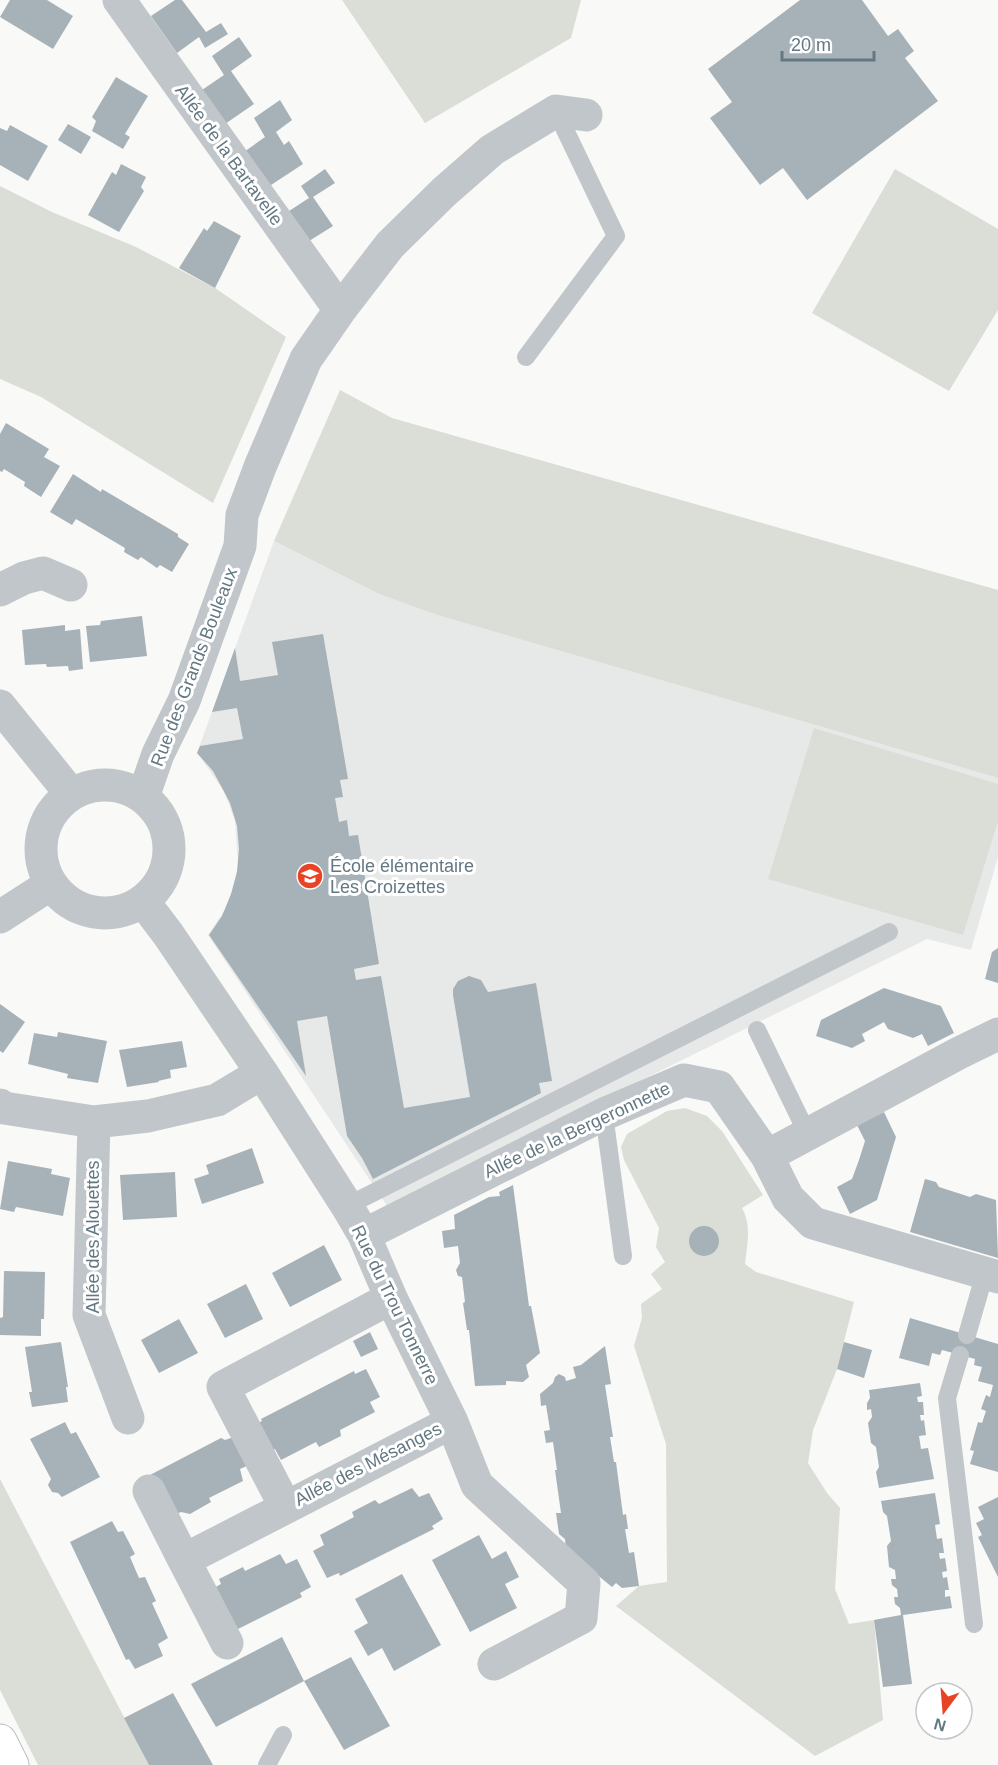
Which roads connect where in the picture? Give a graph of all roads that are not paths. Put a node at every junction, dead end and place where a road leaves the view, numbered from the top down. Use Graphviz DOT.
graph roads {
  1 [pos="119,0"];
  2 [pos="571,113"];
  3 [pos="340,310"];
  4 [pos="526,357"];
  5 [pos="71,585"];
  6 [pos="0,590"];
  7 [pos="0,706"];
  8 [pos="71,794"];
  9 [pos="143,797"];
  10 [pos="51,884"];
  11 [pos="143,901"];
  12 [pos="0,918"];
  13 [pos="889,932"];
  14 [pos="757,1030"];
  15 [pos="998,1034"];
  16 [pos="262,1073"];
  17 [pos="0,1105"];
  18 [pos="604,1114"];
  19 [pos="94,1122"];
  20 [pos="807,1133"];
  21 [pos="767,1156"];
  22 [pos="347,1206"];
  23 [pos="364,1235"];
  24 [pos="623,1256"];
  25 [pos="991,1275"];
  26 [pos="391,1298"];
  27 [pos="967,1335"];
  28 [pos="960,1355"];
  29 [pos="128,1418"];
  30 [pos="452,1422"];
  31 [pos="149,1491"];
  32 [pos="285,1506"];
  33 [pos="184,1560"];
  34 [pos="974,1624"];
  35 [pos="227,1643"];
  36 [pos="494,1664"];
  37 [pos="284,1735"];
  38 [pos="0,1741"];
  39 [pos="12,1765"];
  40 [pos="267,1765"];
  1 -- 3 [label="street, Allée de la Bartavelle"];
  2 -- 3 [label="street, Rue des Grands Bouleaux"];
  2 -- 4 [label="lane"];
  3 -- 9 [label="street, Rue des Grands Bouleaux"];
  5 -- 6 [label="street"];
  7 -- 8 [label="street"];
  8 -- 9 [label="street"];
  8 -- 10 [label="street"];
  9 -- 11 [label="street"];
  10 -- 11 [label="street"];
  10 -- 12 [label="street"];
  11 -- 16 [label="street, Rue du Trou Tonnerre"];
  13 -- 22 [label="lane"];
  14 -- 20 [label="lane"];
  15 -- 20 [label="street"];
  16 -- 19 [label="street"];
  16 -- 22 [label="street, Rue du Trou Tonnerre"];
  17 -- 19 [label="street"];
  18 -- 21 [label="street, Allée de la Bergeronnette"];
  18 -- 23 [label="street, Allée de la Bergeronnette"];
  18 -- 24 [label="lane"];
  19 -- 29 [label="street, Allée des Alouettes"];
  20 -- 21 [label="street"];
  21 -- 25 [label="street, Allée de la Bergeronnette"];
  22 -- 23 [label="street, Rue du Trou Tonnerre"];
  23 -- 26 [label="street, Rue du Trou Tonnerre"];
  25 -- 27 [label="lane"];
  26 -- 30 [label="street, Rue du Trou Tonnerre"];
  26 -- 32 [label="street, Allée des Mésanges"];
  28 -- 34 [label="lane"];
  30 -- 32 [label="street, Allée des Mésanges"];
  30 -- 36 [label="street, Rue du Trou Tonnerre"];
  31 -- 33 [label="street"];
  32 -- 33 [label="street, Allée des Mésanges"];
  33 -- 35 [label="street"];
  37 -- 40 [label="lane"];
  38 -- 39 [label="street"];
}
